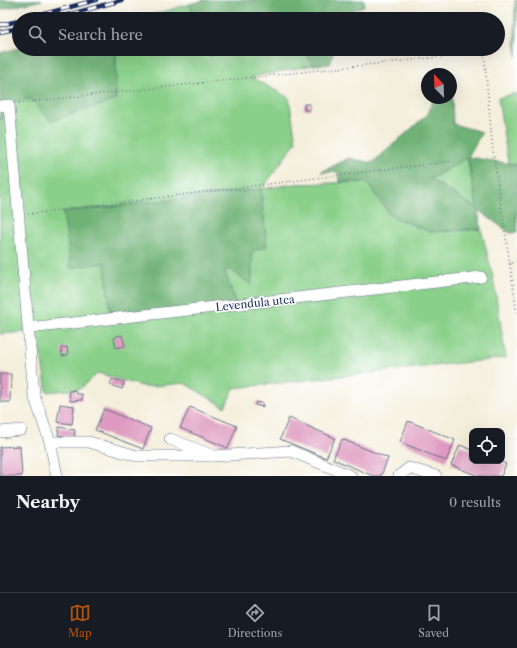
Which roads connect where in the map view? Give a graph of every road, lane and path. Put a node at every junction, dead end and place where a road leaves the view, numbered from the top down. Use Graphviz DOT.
graph roads {
  1 [pos="446,56"];
  2 [pos="484,56"];
  3 [pos="5,105"];
  4 [pos="453,161"];
  5 [pos="22,215"];
  6 [pos="517,261"];
  7 [pos="510,264"];
  8 [pos="481,276"];
  9 [pos="517,313"];
  10 [pos="29,328"];
  11 [pos="20,430"];
  12 [pos="0,432"];
  13 [pos="170,439"];
  14 [pos="50,442"];
  15 [pos="214,456"];
  16 [pos="59,476"];
  17 [pos="351,476"];
  18 [pos="399,476"];
  19 [pos="436,476"];
  1 -- 3 [label="path"];
  2 -- 7 [label="path"];
  3 -- 10 [label="street"];
  4 -- 5 [label="path"];
  6 -- 7 [label="path"];
  7 -- 9 [label="path"];
  8 -- 10 [label="street, Levendula utca"];
  10 -- 14 [label="street"];
  11 -- 12 [label="street"];
  13 -- 15 [label="street"];
  14 -- 15 [label="street"];
  14 -- 16 [label="street"];
  15 -- 17 [label="street"];
  18 -- 19 [label="street"];
}
